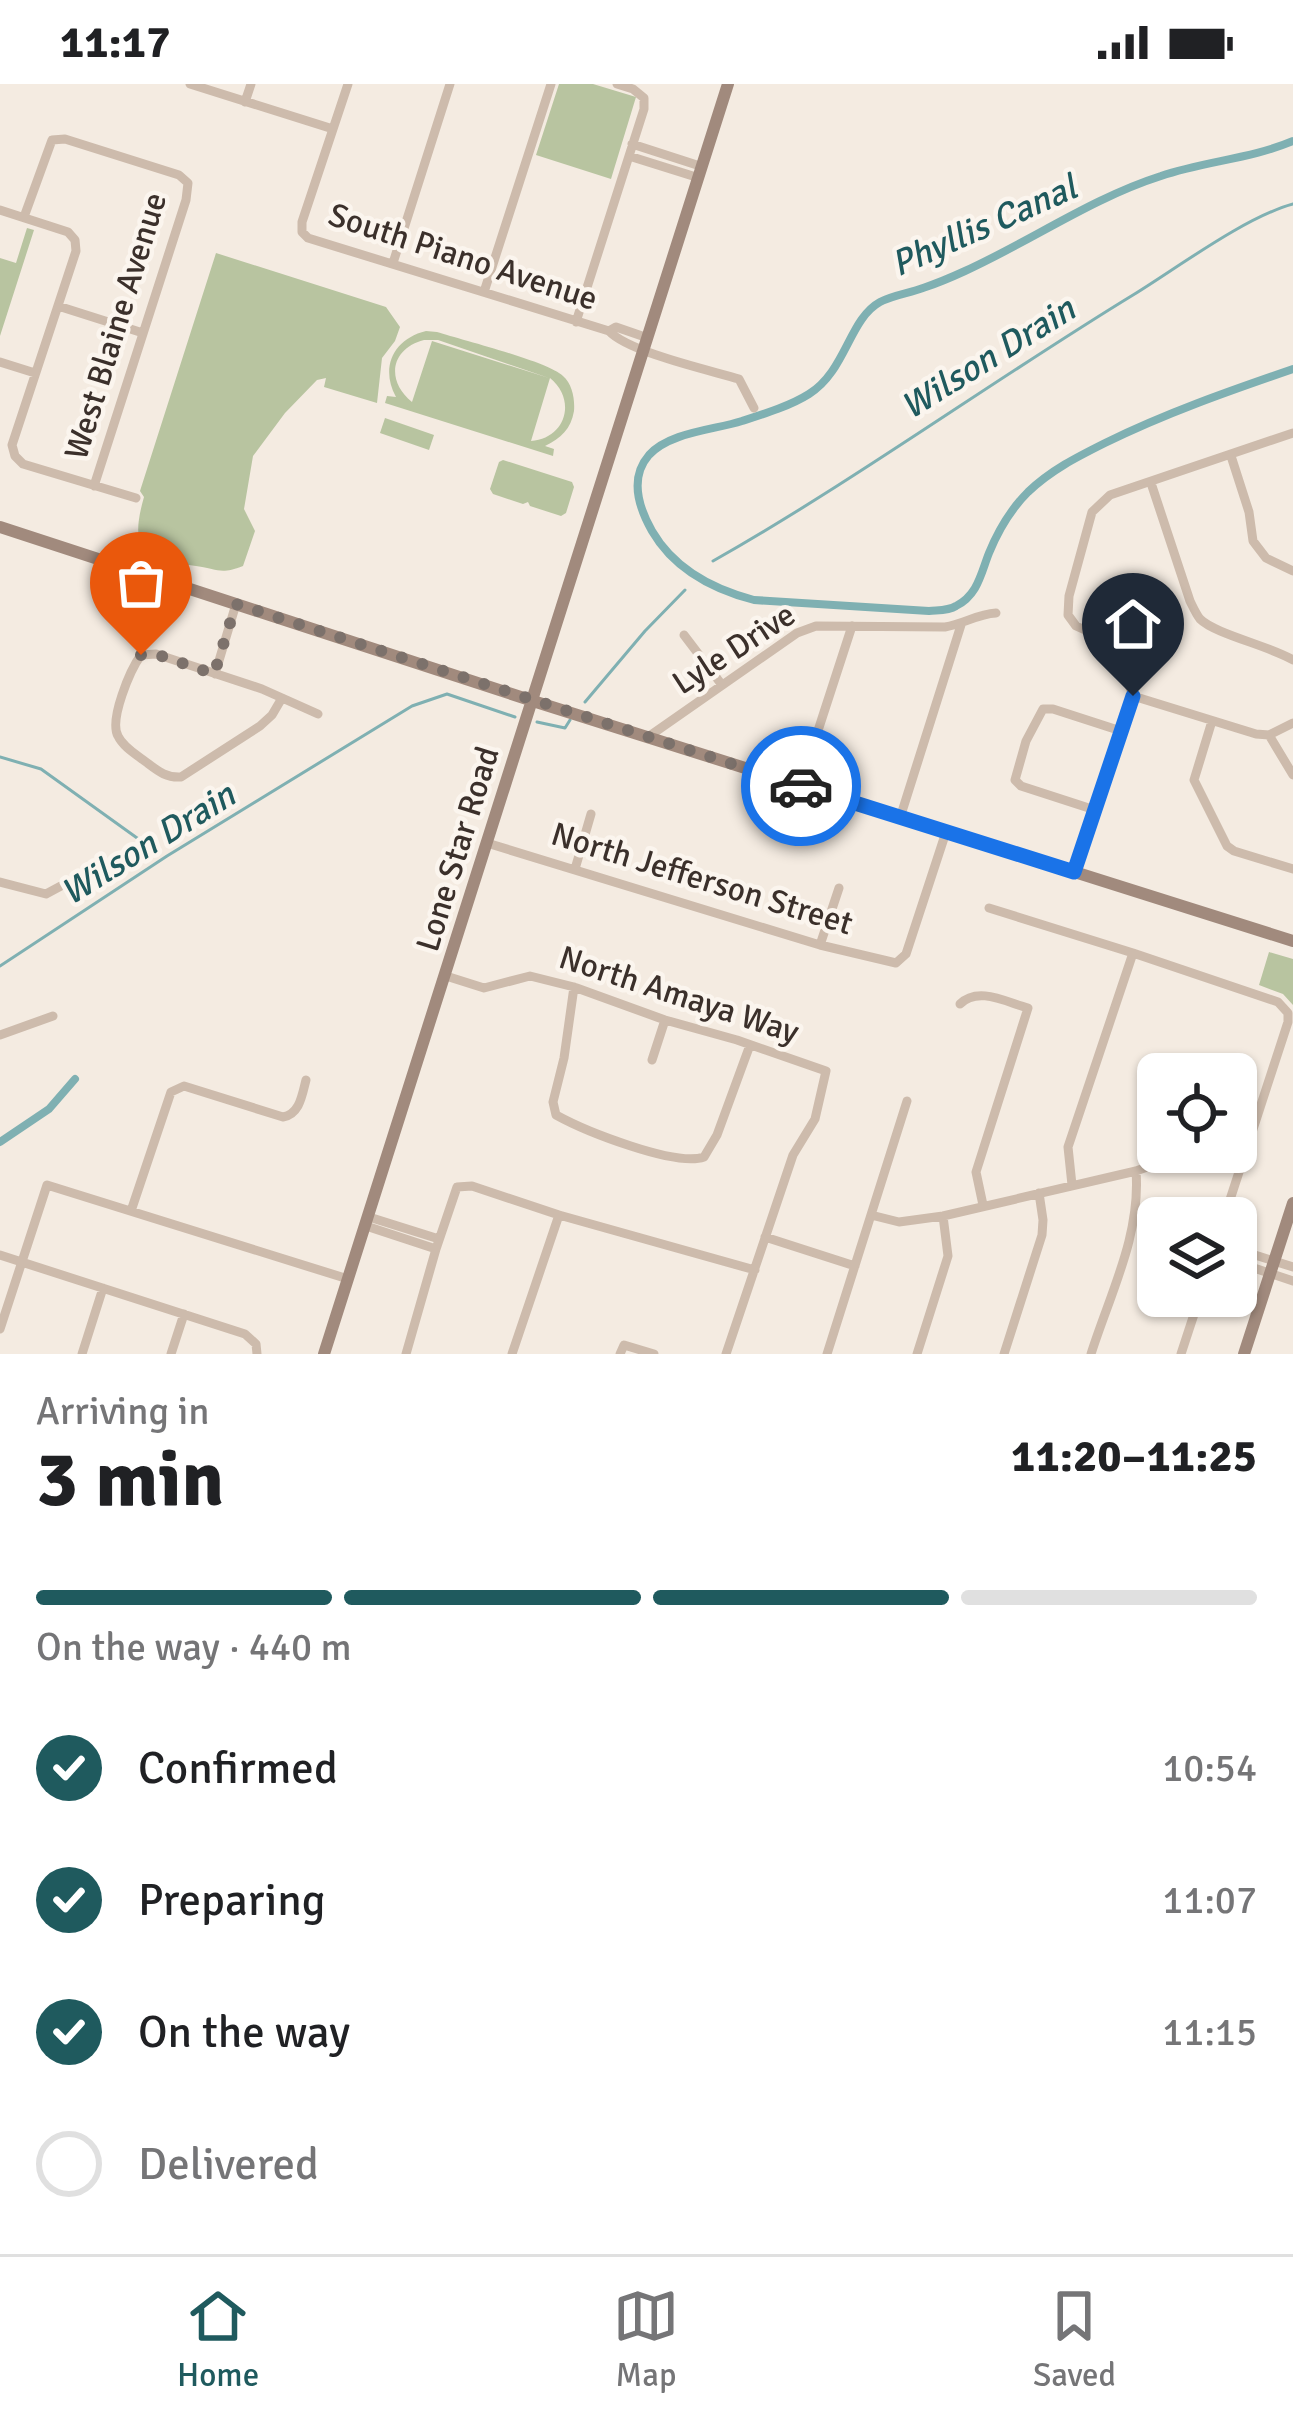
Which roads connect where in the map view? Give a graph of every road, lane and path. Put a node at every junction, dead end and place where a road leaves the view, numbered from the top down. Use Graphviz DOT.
graph roads {
  1 [pos="190,84"];
  2 [pos="251,84"];
  3 [pos="348,84"];
  4 [pos="450,84"];
  5 [pos="551,84"];
  6 [pos="617,84"];
  7 [pos="728,84"];
  8 [pos="245,101"];
  9 [pos="333,129"];
  10 [pos="631,150"];
  11 [pos="698,172"];
  12 [pos="0,210"];
  13 [pos="24,217"];
  14 [pos="393,263"];
  15 [pos="484,292"];
  16 [pos="58,306"];
  17 [pos="576,322"];
  18 [pos="143,333"];
  19 [pos="643,343"];
  20 [pos="0,362"];
  21 [pos="35,373"];
  22 [pos="754,408"];
  23 [pos="1293,433"];
  24 [pos="1231,456"];
  25 [pos="1150,483"];
  26 [pos="94,486"];
  27 [pos="136,498"];
  28 [pos="0,527"];
  29 [pos="1293,571"];
  30 [pos="236,604"];
  31 [pos="996,613"];
  32 [pos="961,625"];
  33 [pos="852,626"];
  34 [pos="684,635"];
  35 [pos="1293,660"];
  36 [pos="214,674"];
  37 [pos="722,686"];
  38 [pos="1133,696"];
  39 [pos="281,698"];
  40 [pos="533,701"];
  41 [pos="318,714"];
  42 [pos="1212,721"];
  43 [pos="1293,723"];
  44 [pos="1121,731"];
  45 [pos="1269,735"];
  46 [pos="648,737"];
  47 [pos="1293,776"];
  48 [pos="800,786"];
  49 [pos="1095,810"];
  50 [pos="591,814"];
  51 [pos="900,818"];
  52 [pos="946,832"];
  53 [pos="487,843"];
  54 [pos="1293,868"];
  55 [pos="574,869"];
  56 [pos="1074,872"];
  57 [pos="73,880"];
  58 [pos="0,883"];
  59 [pos="839,887"];
  60 [pos="989,908"];
  61 [pos="1293,941"];
  62 [pos="820,945"];
  63 [pos="1133,952"];
  64 [pos="446,976"];
  65 [pos="574,987"];
  66 [pos="960,1004"];
  67 [pos="53,1016"];
  68 [pos="665,1020"];
  69 [pos="1,1032"];
  70 [pos="750,1045"];
  71 [pos="652,1060"];
  72 [pos="307,1080"];
  73 [pos="907,1101"];
  74 [pos="1257,1115"];
  75 [pos="1136,1171"];
  76 [pos="1072,1185"];
  77 [pos="1039,1193"];
  78 [pos="1293,1203"];
  79 [pos="982,1205"];
  80 [pos="131,1211"];
  81 [pos="559,1215"];
  82 [pos="871,1215"];
  83 [pos="943,1216"];
  84 [pos="368,1221"];
  85 [pos="765,1237"];
  86 [pos="438,1244"];
  87 [pos="0,1255"];
  88 [pos="1257,1260"];
  89 [pos="21,1262"];
  90 [pos="856,1266"];
  91 [pos="1257,1266"];
  92 [pos="1293,1267"];
  93 [pos="1272,1268"];
  94 [pos="754,1270"];
  95 [pos="349,1279"];
  96 [pos="1293,1281"];
  97 [pos="103,1288"];
  98 [pos="184,1314"];
  99 [pos="1192,1317"];
  100 [pos="0,1329"];
  101 [pos="407,1352"];
  102 [pos="82,1354"];
  103 [pos="171,1354"];
  104 [pos="257,1354"];
  105 [pos="324,1354"];
  106 [pos="422,1354"];
  107 [pos="512,1354"];
  108 [pos="620,1354"];
  109 [pos="654,1354"];
  110 [pos="726,1354"];
  111 [pos="827,1354"];
  112 [pos="917,1354"];
  113 [pos="1004,1354"];
  114 [pos="1091,1354"];
  115 [pos="1181,1354"];
  116 [pos="1244,1354"];
  1 -- 8 [label="street"];
  2 -- 8 [label="street"];
  3 -- 9 [label="street"];
  4 -- 14 [label="street"];
  5 -- 15 [label="street"];
  6 -- 10 [label="street"];
  7 -- 11 [label="main road, Lone Star Road"];
  8 -- 9 [label="street"];
  9 -- 14 [label="street, South Piano Avenue"];
  10 -- 11 [label="street"];
  10 -- 17 [label="street"];
  11 -- 19 [label="main road, Lone Star Road"];
  12 -- 13 [label="street"];
  13 -- 16 [label="street"];
  13 -- 18 [label="street, West Blaine Avenue"];
  14 -- 15 [label="street, South Piano Avenue"];
  15 -- 17 [label="street, South Piano Avenue"];
  16 -- 18 [label="street"];
  16 -- 21 [label="street"];
  17 -- 19 [label="street, South Piano Avenue"];
  18 -- 26 [label="street, West Blaine Avenue"];
  19 -- 22 [label="street, South Piano Avenue"];
  19 -- 40 [label="main road, Lone Star Road"];
  20 -- 21 [label="street"];
  21 -- 26 [label="street"];
  23 -- 24 [label="street"];
  24 -- 25 [label="street"];
  24 -- 29 [label="street"];
  25 -- 35 [label="street"];
  25 -- 38 [label="street"];
  26 -- 27 [label="street"];
  28 -- 30 [label="main road"];
  30 -- 36 [label="street"];
  30 -- 40 [label="main road"];
  31 -- 32 [label="street, Lyle Drive"];
  32 -- 33 [label="street, Lyle Drive"];
  32 -- 51 [label="street"];
  33 -- 37 [label="street, Lyle Drive"];
  33 -- 48 [label="street"];
  34 -- 37 [label="street"];
  36 -- 39 [label="street"];
  36 -- 39 [label="street"];
  37 -- 46 [label="street, Lyle Drive"];
  38 -- 42 [label="street"];
  38 -- 44 [label="street"];
  39 -- 41 [label="street"];
  40 -- 46 [label="main road"];
  40 -- 53 [label="main road, Lone Star Road"];
  42 -- 45 [label="street"];
  42 -- 54 [label="street"];
  43 -- 45 [label="street"];
  44 -- 49 [label="street"];
  44 -- 49 [label="street"];
  45 -- 47 [label="street"];
  46 -- 48 [label="main road"];
  48 -- 51 [label="main road"];
  49 -- 56 [label="street"];
  50 -- 55 [label="street"];
  51 -- 52 [label="main road"];
  52 -- 56 [label="main road"];
  52 -- 62 [label="street, North Jefferson Street"];
  53 -- 55 [label="street, North Jefferson Street"];
  53 -- 64 [label="main road, Lone Star Road"];
  55 -- 62 [label="street, North Jefferson Street"];
  56 -- 61 [label="main road"];
  57 -- 58 [label="street"];
  59 -- 62 [label="street"];
  60 -- 63 [label="street"];
  63 -- 74 [label="street"];
  63 -- 76 [label="street"];
  64 -- 65 [label="street, North Amaya Way"];
  64 -- 84 [label="main road, Lone Star Road"];
  65 -- 68 [label="street, North Amaya Way"];
  65 -- 70 [label="street"];
  66 -- 79 [label="street"];
  67 -- 69 [label="street"];
  68 -- 70 [label="street, North Amaya Way"];
  68 -- 71 [label="street"];
  70 -- 85 [label="street, North Amaya Way"];
  72 -- 80 [label="street"];
  73 -- 82 [label="street"];
  75 -- 76 [label="street"];
  75 -- 114 [label="street"];
  76 -- 77 [label="street"];
  77 -- 79 [label="street"];
  77 -- 113 [label="street"];
  78 -- 93 [label="main road"];
  79 -- 83 [label="street"];
  80 -- 89 [label="street"];
  80 -- 95 [label="street"];
  81 -- 86 [label="street"];
  81 -- 94 [label="street"];
  81 -- 107 [label="street"];
  82 -- 83 [label="street"];
  82 -- 90 [label="street"];
  83 -- 112 [label="street"];
  84 -- 86 [label="street"];
  84 -- 95 [label="main road, Lone Star Road"];
  85 -- 90 [label="street"];
  85 -- 94 [label="street"];
  86 -- 101 [label="street"];
  87 -- 89 [label="street"];
  88 -- 93 [label="street"];
  89 -- 97 [label="street"];
  89 -- 100 [label="street"];
  90 -- 111 [label="street"];
  91 -- 93 [label="street"];
  92 -- 93 [label="street"];
  93 -- 96 [label="street"];
  93 -- 116 [label="main road"];
  94 -- 110 [label="street"];
  95 -- 105 [label="main road, Lone Star Road"];
  97 -- 98 [label="street"];
  97 -- 102 [label="street"];
  98 -- 103 [label="street"];
  98 -- 104 [label="street"];
  99 -- 115 [label="street"];
  101 -- 106 [label="street"];
  108 -- 109 [label="street"];
}
